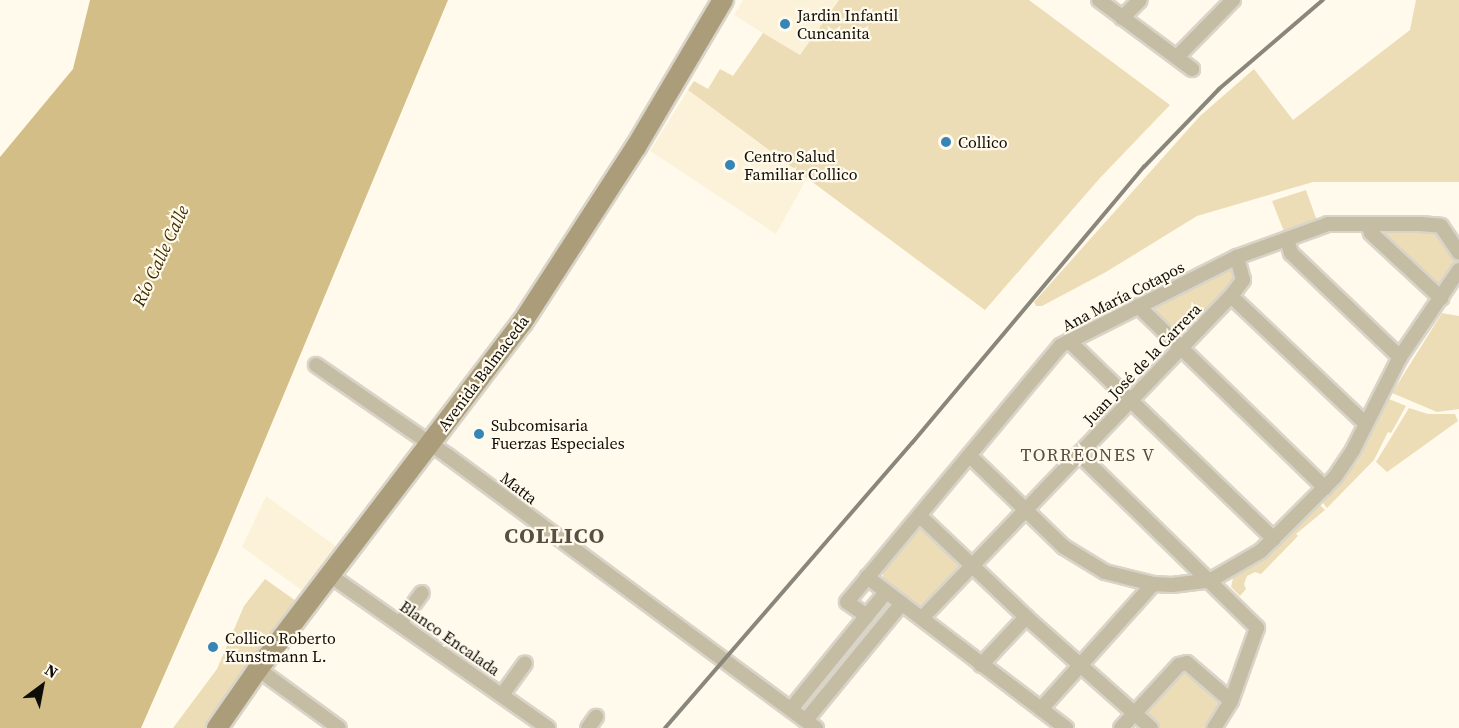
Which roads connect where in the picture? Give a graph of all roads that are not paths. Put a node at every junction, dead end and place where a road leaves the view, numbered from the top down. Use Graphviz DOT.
graph roads {
  1 [pos="723,0"];
  2 [pos="1099,0"];
  3 [pos="1140,0"];
  4 [pos="1233,0"];
  5 [pos="1122,18"];
  6 [pos="1177,57"];
  7 [pos="1192,69"];
  8 [pos="1368,225"];
  9 [pos="1287,239"];
  10 [pos="1459,253"];
  11 [pos="1237,257"];
  12 [pos="1459,270"];
  13 [pos="1231,296"];
  14 [pos="1441,298"];
  15 [pos="1138,306"];
  16 [pos="1070,341"];
  17 [pos="1180,348"];
  18 [pos="1400,357"];
  19 [pos="316,365"];
  20 [pos="1129,400"];
  21 [pos="1366,424"];
  22 [pos="430,443"];
  23 [pos="1079,454"];
  24 [pos="970,456"];
  25 [pos="1325,488"];
  26 [pos="1026,510"];
  27 [pos="920,516"];
  28 [pos="1274,539"];
  29 [pos="973,565"];
  30 [pos="331,576"];
  31 [pos="867,577"];
  32 [pos="1211,580"];
  33 [pos="1153,584"];
  34 [pos="886,592"];
  35 [pos="422,593"];
  36 [pos="902,603"];
  37 [pos="867,616"];
  38 [pos="1026,617"];
  39 [pos="922,618"];
  40 [pos="400,623"];
  41 [pos="525,663"];
  42 [pos="981,665"];
  43 [pos="1080,666"];
  44 [pos="258,669"];
  45 [pos="502,695"];
  46 [pos="1232,701"];
  47 [pos="791,709"];
  48 [pos="1041,709"];
  49 [pos="1134,713"];
  50 [pos="811,724"];
  51 [pos="217,728"];
  52 [pos="339,728"];
  53 [pos="548,728"];
  54 [pos="1066,728"];
  55 [pos="1121,728"];
  56 [pos="1151,728"];
  57 [pos="1214,728"];
  1 -- 22 [label="main road, Avenida Balmaceda"];
  2 -- 5 [label="street"];
  3 -- 5 [label="street"];
  4 -- 6 [label="street"];
  5 -- 6 [label="street"];
  6 -- 7 [label="street"];
  8 -- 9 [label="street, Ana María Cotapos"];
  8 -- 10 [label="street, Ana María Cotapos"];
  8 -- 14 [label="street"];
  9 -- 11 [label="street, Ana María Cotapos"];
  9 -- 18 [label="street"];
  11 -- 13 [label="street, Juan José de la Carrera"];
  11 -- 15 [label="street, Ana María Cotapos"];
  12 -- 14 [label="street"];
  13 -- 17 [label="street, Juan José de la Carrera"];
  13 -- 21 [label="street"];
  14 -- 18 [label="street"];
  15 -- 16 [label="street, Ana María Cotapos"];
  15 -- 17 [label="street"];
  16 -- 20 [label="street"];
  16 -- 24 [label="street, Ana María Cotapos"];
  17 -- 20 [label="street, Juan José de la Carrera"];
  17 -- 25 [label="street"];
  18 -- 21 [label="street"];
  19 -- 22 [label="street, Matta"];
  20 -- 23 [label="street, Juan José de la Carrera"];
  20 -- 28 [label="street"];
  21 -- 25 [label="street"];
  22 -- 30 [label="main road, Avenida Balmaceda"];
  22 -- 47 [label="street, Matta"];
  23 -- 26 [label="street, Juan José de la Carrera"];
  23 -- 32 [label="street"];
  24 -- 26 [label="street"];
  24 -- 27 [label="street, Ana María Cotapos"];
  25 -- 28 [label="street"];
  26 -- 29 [label="street, Juan José de la Carrera"];
  26 -- 33 [label="street"];
  27 -- 29 [label="street"];
  27 -- 31 [label="street, Ana María Cotapos"];
  28 -- 32 [label="street"];
  29 -- 38 [label="street"];
  29 -- 39 [label="street, Juan José de la Carrera"];
  30 -- 40 [label="street, Blanco Encalada"];
  30 -- 44 [label="main road, Avenida Balmaceda"];
  31 -- 34 [label="street"];
  31 -- 37 [label="street, Ana María Cotapos"];
  32 -- 33 [label="street"];
  32 -- 46 [label="street"];
  33 -- 43 [label="street"];
  34 -- 36 [label="street"];
  34 -- 37 [label="street"];
  35 -- 40 [label="street"];
  36 -- 39 [label="street"];
  36 -- 50 [label="street"];
  37 -- 47 [label="street"];
  38 -- 42 [label="street"];
  38 -- 43 [label="street"];
  39 -- 42 [label="street"];
  40 -- 45 [label="street, Blanco Encalada"];
  41 -- 45 [label="street"];
  42 -- 48 [label="street"];
  43 -- 48 [label="street"];
  43 -- 49 [label="street"];
  44 -- 51 [label="main road, Avenida Balmaceda"];
  44 -- 52 [label="street"];
  45 -- 53 [label="street, Blanco Encalada"];
  46 -- 49 [label="street"];
  46 -- 57 [label="street"];
  47 -- 50 [label="street, Matta"];
  48 -- 54 [label="street"];
  49 -- 55 [label="street"];
  49 -- 56 [label="street"];
}
